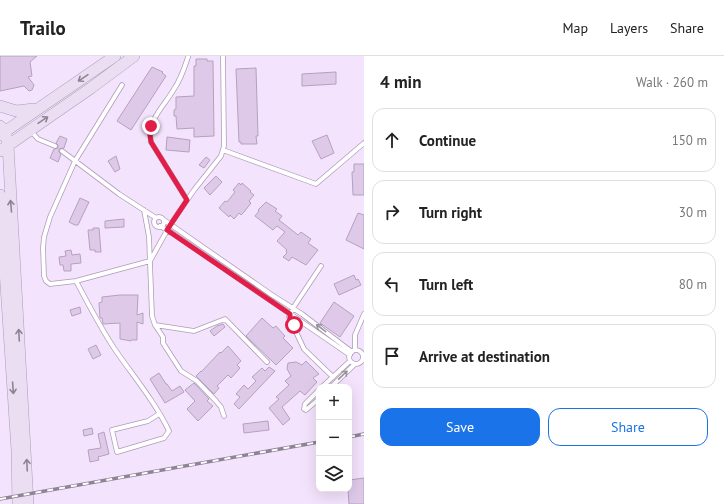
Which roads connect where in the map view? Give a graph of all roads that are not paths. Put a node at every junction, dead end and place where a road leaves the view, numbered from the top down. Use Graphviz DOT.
graph roads {
  1 [pos="115,56"];
  2 [pos="134,56"];
  3 [pos="223,56"];
  4 [pos="188,57"];
  5 [pos="122,85"];
  6 [pos="0,106"];
  7 [pos="40,107"];
  8 [pos="30,130"];
  9 [pos="2,131"];
  10 [pos="364,143"];
  11 [pos="55,146"];
  12 [pos="4,148"];
  13 [pos="62,150"];
  14 [pos="223,150"];
  15 [pos="75,161"];
  16 [pos="0,195"];
  17 [pos="187,200"];
  18 [pos="144,210"];
  19 [pos="156,218"];
  20 [pos="164,220"];
  21 [pos="170,224"];
  22 [pos="160,226"];
  23 [pos="167,230"];
  24 [pos="150,261"];
  25 [pos="321,266"];
  26 [pos="76,282"];
  27 [pos="293,308"];
  28 [pos="290,314"];
  29 [pos="364,314"];
  30 [pos="155,325"];
  31 [pos="352,352"];
  32 [pos="363,353"];
  33 [pos="350,361"];
  34 [pos="267,362"];
  35 [pos="355,364"];
  36 [pos="333,377"];
  37 [pos="325,384"];
  38 [pos="335,384"];
  39 [pos="316,393"];
  40 [pos="316,402"];
  41 [pos="159,414"];
  42 [pos="224,416"];
  43 [pos="18,504"];
  44 [pos="28,504"];
  1 -- 7 [label="main road, one-way"];
  8 -- 2 [label="main road, one-way"];
  3 -- 14 [label="lane"];
  4 -- 17 [label="lane"];
  5 -- 15 [label="lane"];
  6 -- 7 [label="main road"];
  7 -- 9 [label="main road"];
  8 -- 11 [label="lane"];
  8 -- 12 [label="main road"];
  9 -- 12 [label="main road"];
  10 -- 14 [label="lane"];
  44 -- 12 [label="main road, one-way"];
  13 -- 15 [label="lane"];
  14 -- 17 [label="lane"];
  15 -- 18 [label="lane"];
  15 -- 26 [label="lane"];
  16 -- 43 [label="main road, one-way"];
  17 -- 21 [label="lane"];
  18 -- 19 [label="lane"];
  18 -- 24 [label="lane"];
  19 -- 20 [label="lane"];
  19 -- 22 [label="lane"];
  20 -- 21 [label="lane"];
  20 -- 22 [label="lane"];
  21 -- 23 [label="lane"];
  21 -- 27 [label="lane"];
  22 -- 23 [label="lane"];
  23 -- 24 [label="lane"];
  23 -- 28 [label="lane"];
  24 -- 26 [label="lane"];
  24 -- 30 [label="lane"];
  25 -- 27 [label="lane"];
  26 -- 41 [label="lane"];
  27 -- 28 [label="lane"];
  31 -- 27 [label="lane, one-way"];
  28 -- 31 [label="lane"];
  28 -- 36 [label="lane"];
  29 -- 31 [label="lane"];
  30 -- 34 [label="lane"];
  30 -- 42 [label="lane"];
  31 -- 32 [label="lane"];
  31 -- 33 [label="lane"];
  32 -- 35 [label="lane"];
  33 -- 35 [label="lane"];
  33 -- 36 [label="lane"];
  38 -- 35 [label="lane, one-way"];
  36 -- 37 [label="lane"];
  39 -- 40 [label="lane"];
  41 -- 41 [label="lane"];
}
